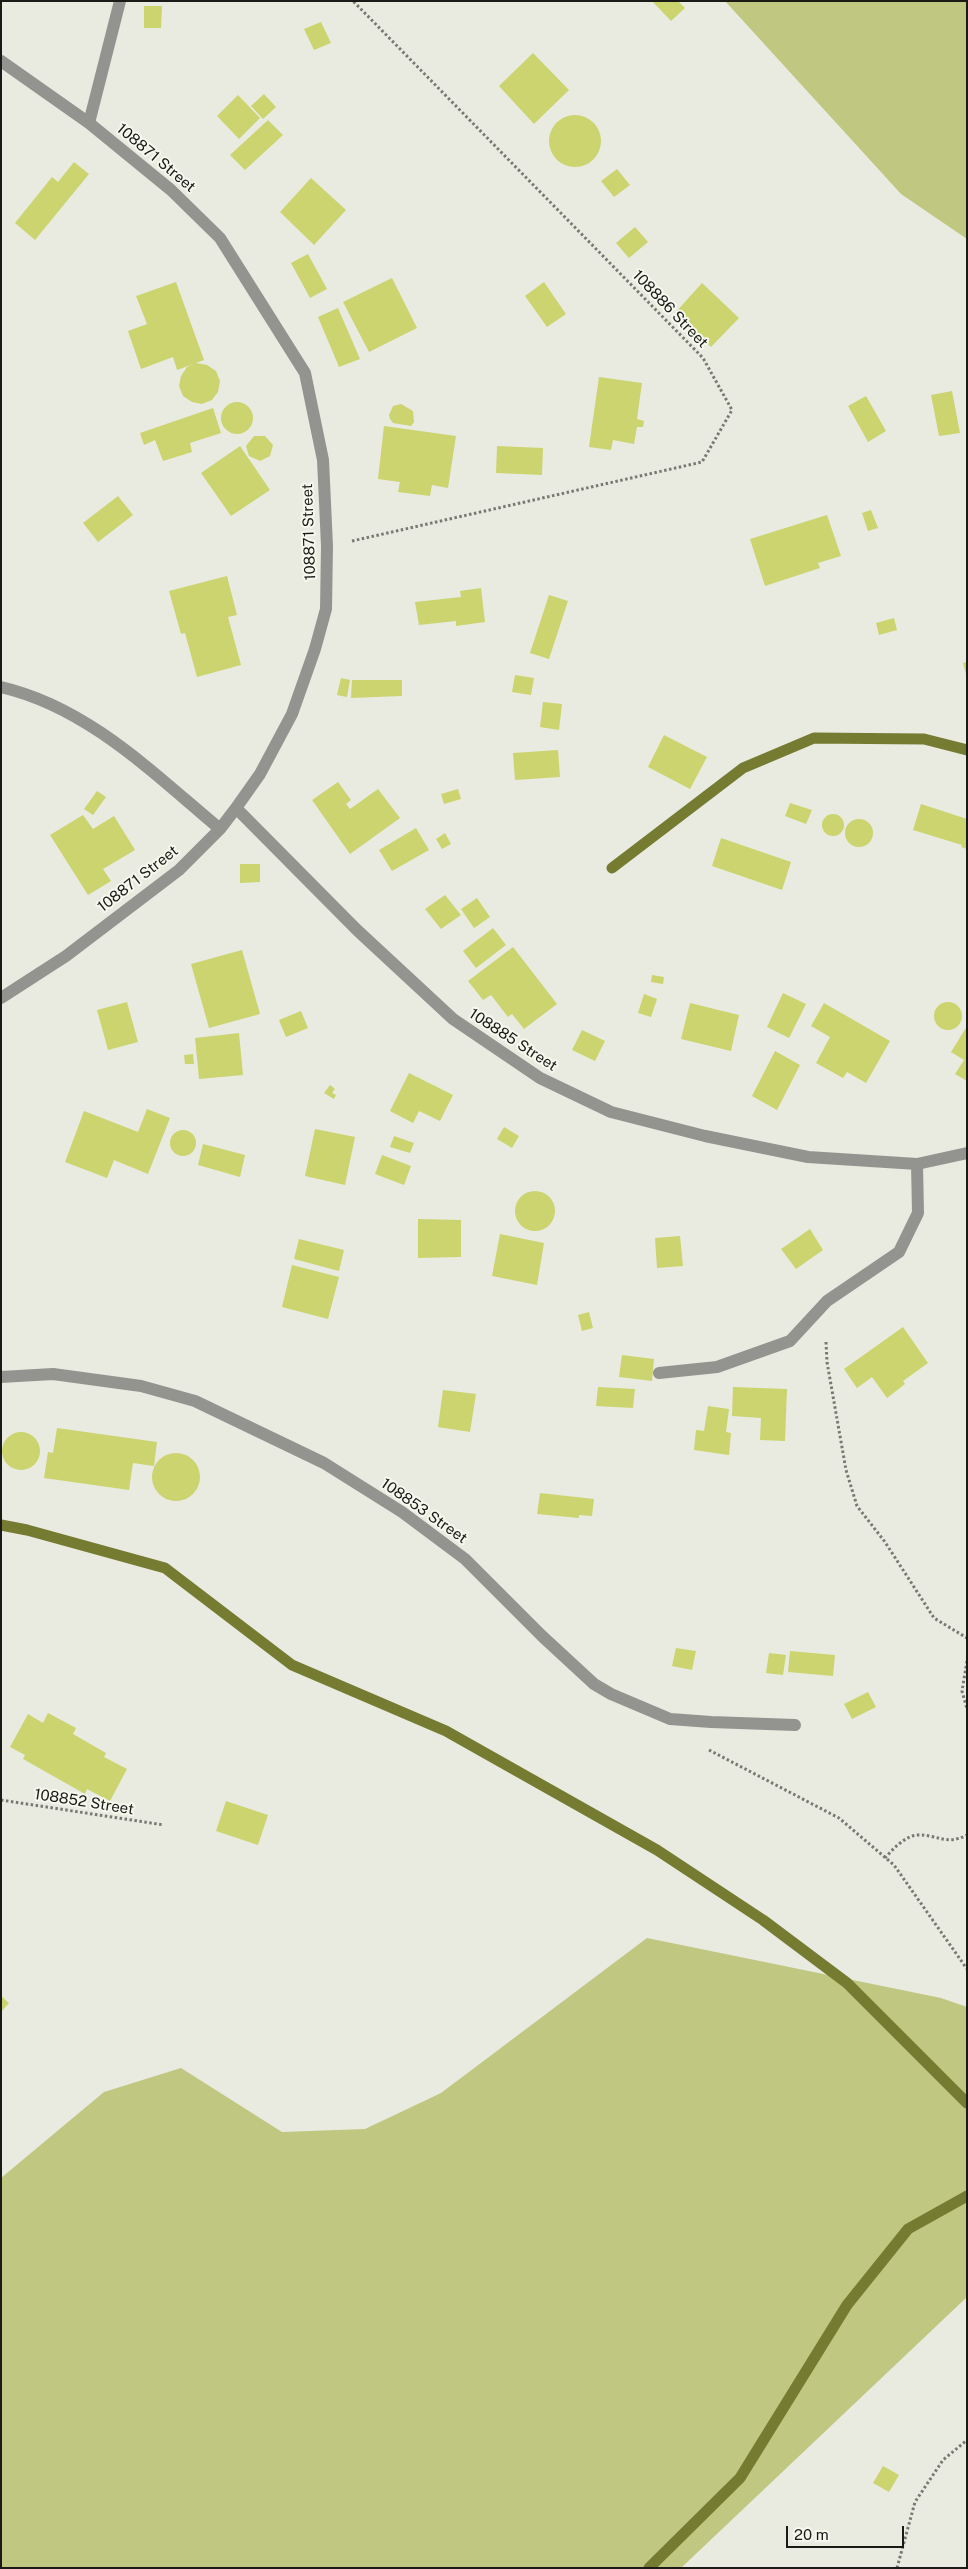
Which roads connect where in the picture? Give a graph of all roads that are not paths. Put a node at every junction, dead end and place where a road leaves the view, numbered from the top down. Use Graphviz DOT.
graph roads {
  1 [pos="120,1"];
  2 [pos="1,61"];
  3 [pos="89,122"];
  4 [pos="1,687"];
  5 [pos="236,808"];
  6 [pos="220,829"];
  7 [pos="1,998"];
  8 [pos="967,1152"];
  9 [pos="917,1164"];
  10 [pos="659,1373"];
  11 [pos="1,1377"];
  12 [pos="795,1725"];
  1 -- 3 [label="street"];
  2 -- 3 [label="street, 108871 Street"];
  3 -- 5 [label="street, 108871 Street"];
  4 -- 6 [label="street"];
  5 -- 6 [label="street, 108871 Street"];
  5 -- 9 [label="street, 108885 Street"];
  6 -- 7 [label="street, 108871 Street"];
  8 -- 9 [label="street, 108885 Street"];
  9 -- 10 [label="street"];
  11 -- 12 [label="street, 108853 Street"];
}
